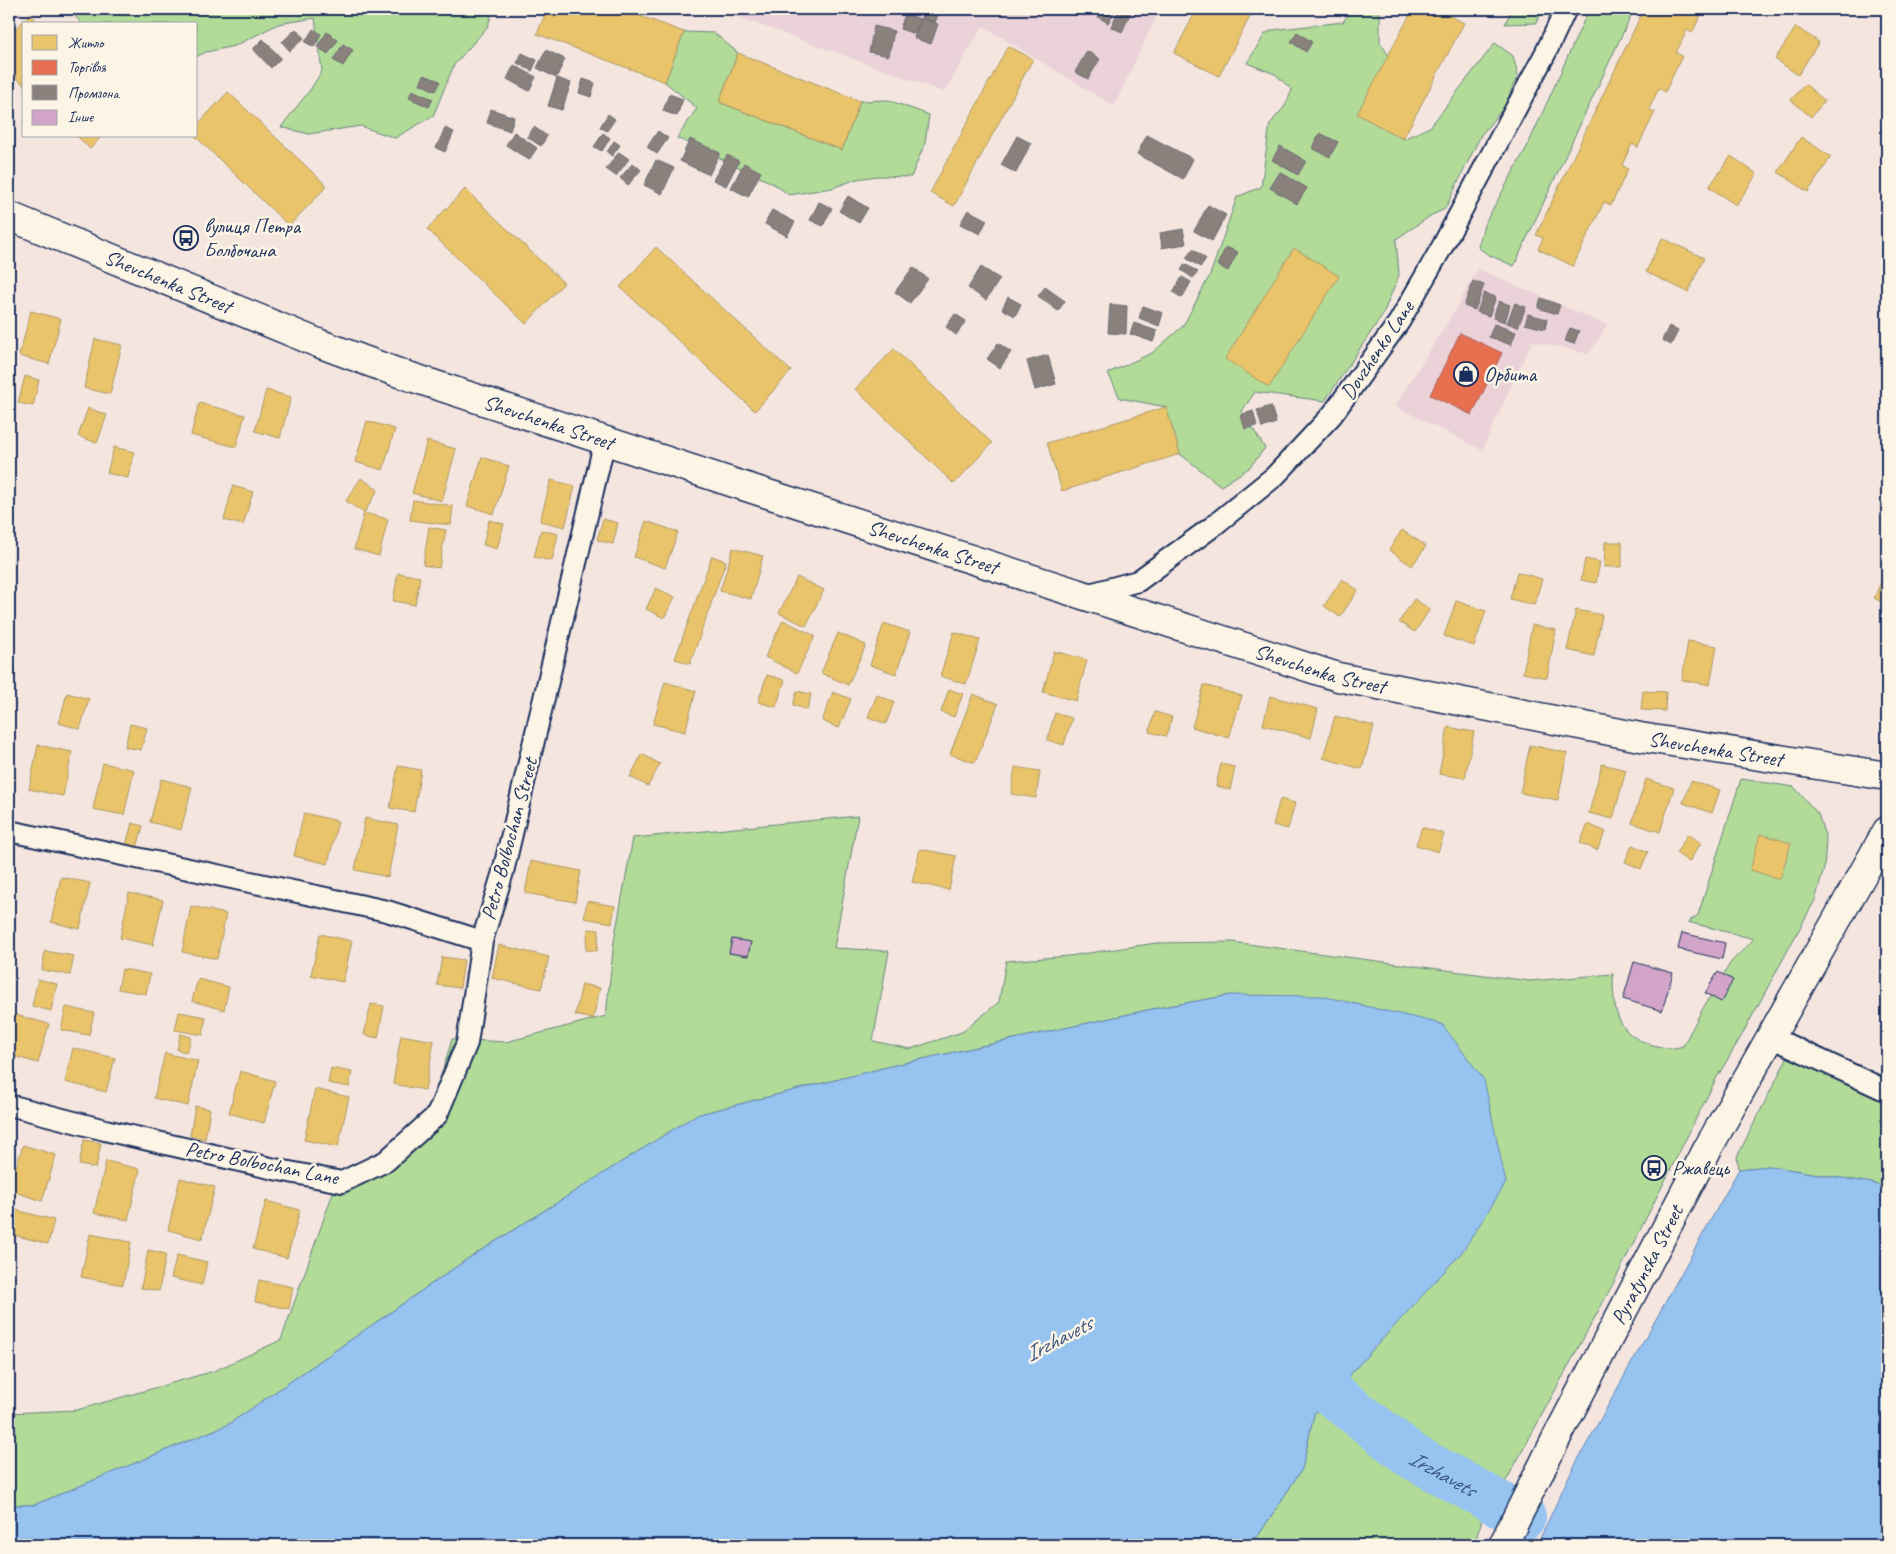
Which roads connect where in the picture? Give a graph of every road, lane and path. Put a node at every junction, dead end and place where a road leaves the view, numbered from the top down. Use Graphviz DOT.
graph roads {
  1 [pos="1566,9"];
  2 [pos="9,216"];
  3 [pos="605,440"];
  4 [pos="1086,595"];
  5 [pos="1887,776"];
  6 [pos="9,831"];
  7 [pos="1887,831"];
  8 [pos="482,941"];
  9 [pos="1771,1037"];
  10 [pos="1887,1091"];
  11 [pos="9,1105"];
  12 [pos="1503,1545"];
  1 -- 4 [label="street, Dovzhenko Lane"];
  2 -- 3 [label="street, Shevchenka Street"];
  3 -- 4 [label="street, Shevchenka Street"];
  3 -- 8 [label="street, Petro Bolbochan Street"];
  4 -- 5 [label="street, Shevchenka Street"];
  6 -- 8 [label="street, Petro Bolbochan Street"];
  7 -- 9 [label="street, Pyratynska Street"];
  8 -- 11 [label="street, Petro Bolbochan Lane"];
  9 -- 10 [label="street"];
  9 -- 12 [label="street, Pyratynska Street"];
}
